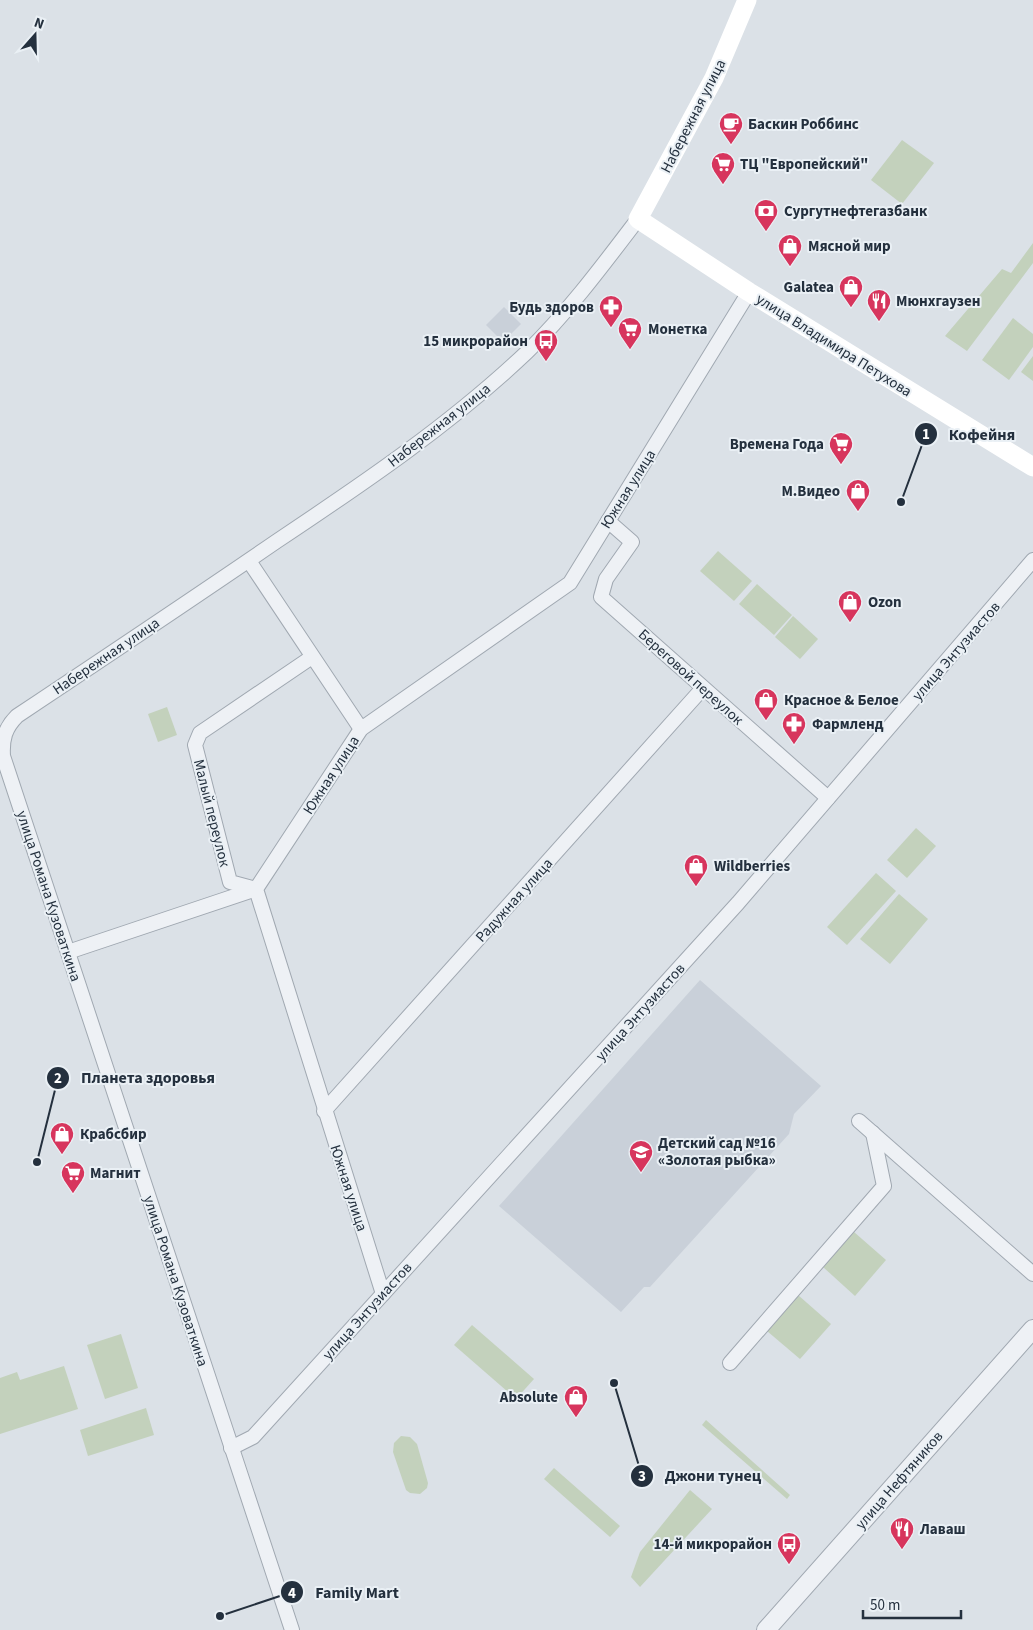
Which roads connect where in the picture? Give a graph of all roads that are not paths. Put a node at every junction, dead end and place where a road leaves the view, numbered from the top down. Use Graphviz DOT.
graph roads {
  1 [pos="746,0"];
  2 [pos="638,220"];
  3 [pos="749,292"];
  4 [pos="1033,467"];
  5 [pos="608,521"];
  6 [pos="249,560"];
  7 [pos="1033,560"];
  8 [pos="312,657"];
  9 [pos="703,688"];
  10 [pos="361,729"];
  11 [pos="5,732"];
  12 [pos="828,798"];
  13 [pos="256,889"];
  14 [pos="68,952"];
  15 [pos="324,1111"];
  16 [pos="859,1121"];
  17 [pos="873,1133"];
  18 [pos="1033,1274"];
  19 [pos="383,1294"];
  20 [pos="1033,1329"];
  21 [pos="730,1363"];
  22 [pos="231,1448"];
  23 [pos="292,1630"];
  24 [pos="766,1630"];
  1 -- 2 [label="main road, Набережная улица"];
  2 -- 3 [label="main road, улица Владимира Петухова"];
  2 -- 6 [label="street, Набережная улица"];
  3 -- 4 [label="main road, улица Владимира Петухова"];
  3 -- 5 [label="street, Южная улица"];
  5 -- 9 [label="street, Береговой переулок"];
  5 -- 10 [label="street, Южная улица"];
  6 -- 8 [label="street"];
  6 -- 11 [label="street, Набережная улица"];
  7 -- 12 [label="street, улица Энтузиастов"];
  8 -- 10 [label="street"];
  8 -- 13 [label="street, Малый переулок"];
  9 -- 12 [label="street, Береговой переулок"];
  9 -- 15 [label="street, Радужная улица"];
  10 -- 13 [label="street, Южная улица"];
  11 -- 14 [label="street, улица Романа Кузоваткина"];
  12 -- 19 [label="street, улица Энтузиастов"];
  13 -- 14 [label="street"];
  13 -- 15 [label="street, Южная улица"];
  14 -- 22 [label="street, улица Романа Кузоваткина"];
  15 -- 19 [label="street, Южная улица"];
  16 -- 17 [label="street"];
  17 -- 18 [label="street"];
  17 -- 21 [label="street"];
  19 -- 22 [label="street, улица Энтузиастов"];
  20 -- 24 [label="street, улица Нефтяников"];
  22 -- 23 [label="street, улица Романа Кузоваткина"];
}
